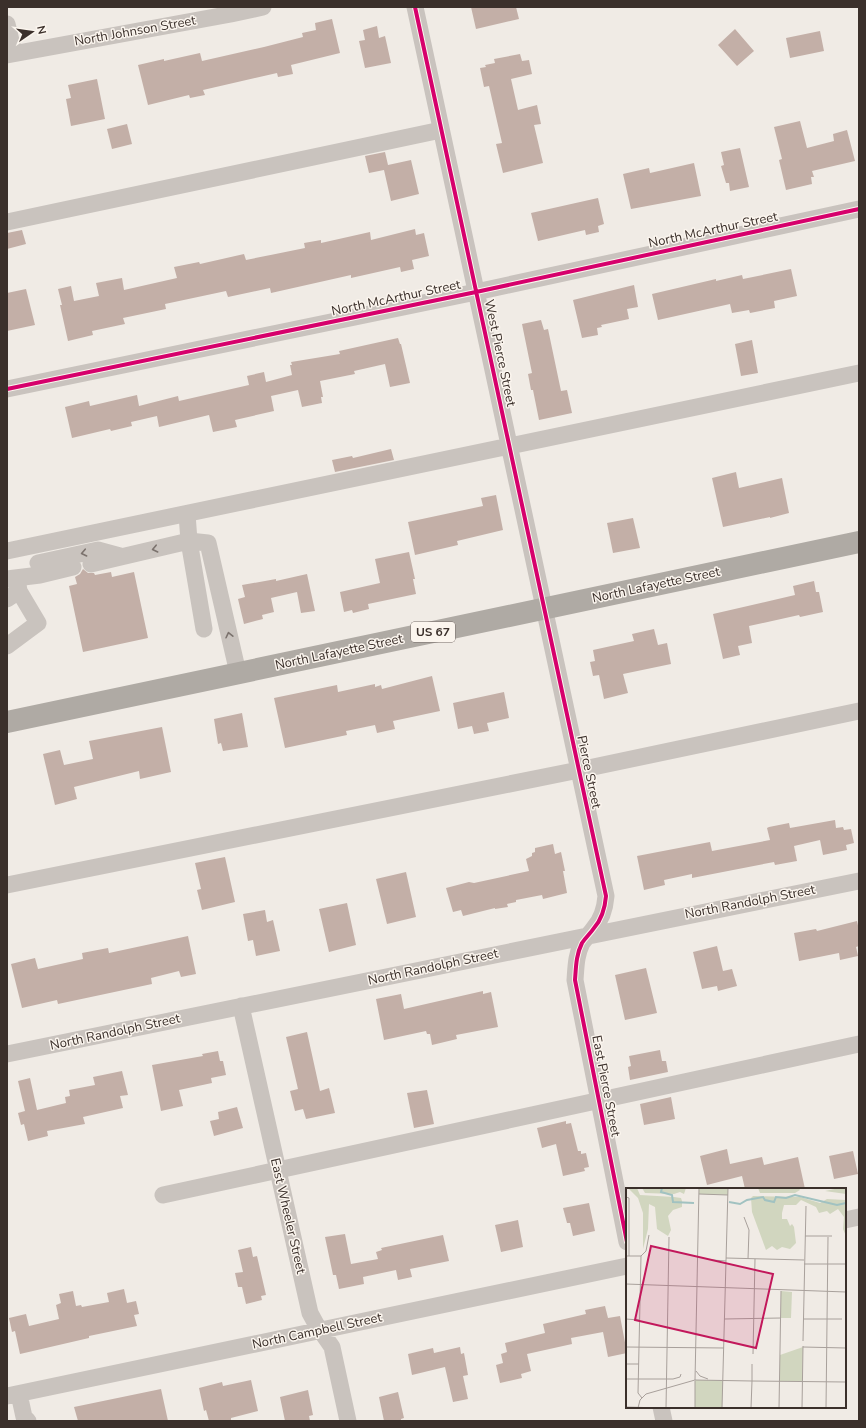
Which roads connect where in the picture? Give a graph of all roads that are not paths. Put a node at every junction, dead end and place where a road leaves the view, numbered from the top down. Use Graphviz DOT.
graph roads {
  1 [pos="263,7"];
  2 [pos="414,7"];
  3 [pos="7,24"];
  4 [pos="10,54"];
  5 [pos="441,130"];
  6 [pos="859,209"];
  7 [pos="7,222"];
  8 [pos="476,292"];
  9 [pos="859,374"];
  10 [pos="7,389"];
  11 [pos="510,447"];
  12 [pos="187,514"];
  13 [pos="189,541"];
  14 [pos="859,542"];
  15 [pos="33,546"];
  16 [pos="7,551"];
  17 [pos="122,556"];
  18 [pos="91,564"];
  19 [pos="73,567"];
  20 [pos="39,569"];
  21 [pos="12,587"];
  22 [pos="544,609"];
  23 [pos="204,629"];
  24 [pos="7,646"];
  25 [pos="238,673"];
  26 [pos="859,712"];
  27 [pos="7,722"];
  28 [pos="579,770"];
  29 [pos="859,880"];
  30 [pos="7,885"];
  31 [pos="587,935"];
  32 [pos="241,1006"];
  33 [pos="859,1044"];
  34 [pos="7,1054"];
  35 [pos="599,1101"];
  36 [pos="278,1170"];
  37 [pos="163,1195"];
  38 [pos="859,1217"];
  39 [pos="846,1220"];
  40 [pos="626,1237"];
  41 [pos="626,1266"];
  42 [pos="320,1330"];
  43 [pos="13,1395"];
  44 [pos="661,1408"];
  45 [pos="28,1421"];
  46 [pos="348,1421"];
  47 [pos="664,1421"];
  1 -- 4 [label="street, North Johnson Street"];
  2 -- 5 [label="street, West Pierce Street"];
  3 -- 4 [label="street"];
  5 -- 7 [label="street"];
  5 -- 8 [label="street, West Pierce Street"];
  6 -- 8 [label="street, North McArthur Street"];
  8 -- 10 [label="street, North McArthur Street"];
  8 -- 11 [label="street, West Pierce Street"];
  9 -- 11 [label="street"];
  11 -- 12 [label="street"];
  11 -- 22 [label="street, West Pierce Street"];
  12 -- 13 [label="street"];
  12 -- 15 [label="street"];
  13 -- 17 [label="street, one-way"];
  13 -- 23 [label="street"];
  25 -- 13 [label="street, one-way"];
  14 -- 22 [label="highway, North Lafayette Street / US 67"];
  15 -- 16 [label="street"];
  15 -- 20 [label="street"];
  17 -- 18 [label="street"];
  17 -- 20 [label="street, one-way"];
  19 -- 20 [label="street"];
  20 -- 21 [label="street"];
  21 -- 24 [label="street"];
  22 -- 25 [label="highway, North Lafayette Street / US 67"];
  22 -- 28 [label="street, Pierce Street"];
  25 -- 27 [label="highway, North Lafayette Street / US 67"];
  26 -- 28 [label="street"];
  28 -- 30 [label="street"];
  28 -- 31 [label="street, Pierce Street"];
  29 -- 31 [label="street, North Randolph Street"];
  31 -- 32 [label="street, North Randolph Street"];
  31 -- 35 [label="street, East Pierce Street"];
  32 -- 34 [label="street, North Randolph Street"];
  32 -- 36 [label="street, East Wheeler Street"];
  33 -- 35 [label="street"];
  35 -- 36 [label="street"];
  35 -- 40 [label="street, East Pierce Street"];
  36 -- 37 [label="street"];
  36 -- 42 [label="street, East Wheeler Street"];
  38 -- 39 [label="street"];
  41 -- 42 [label="street, North Campbell Street"];
  42 -- 43 [label="street, North Campbell Street"];
  42 -- 46 [label="street, East Wheeler Street"];
  43 -- 45 [label="street"];
  44 -- 47 [label="street"];
}
